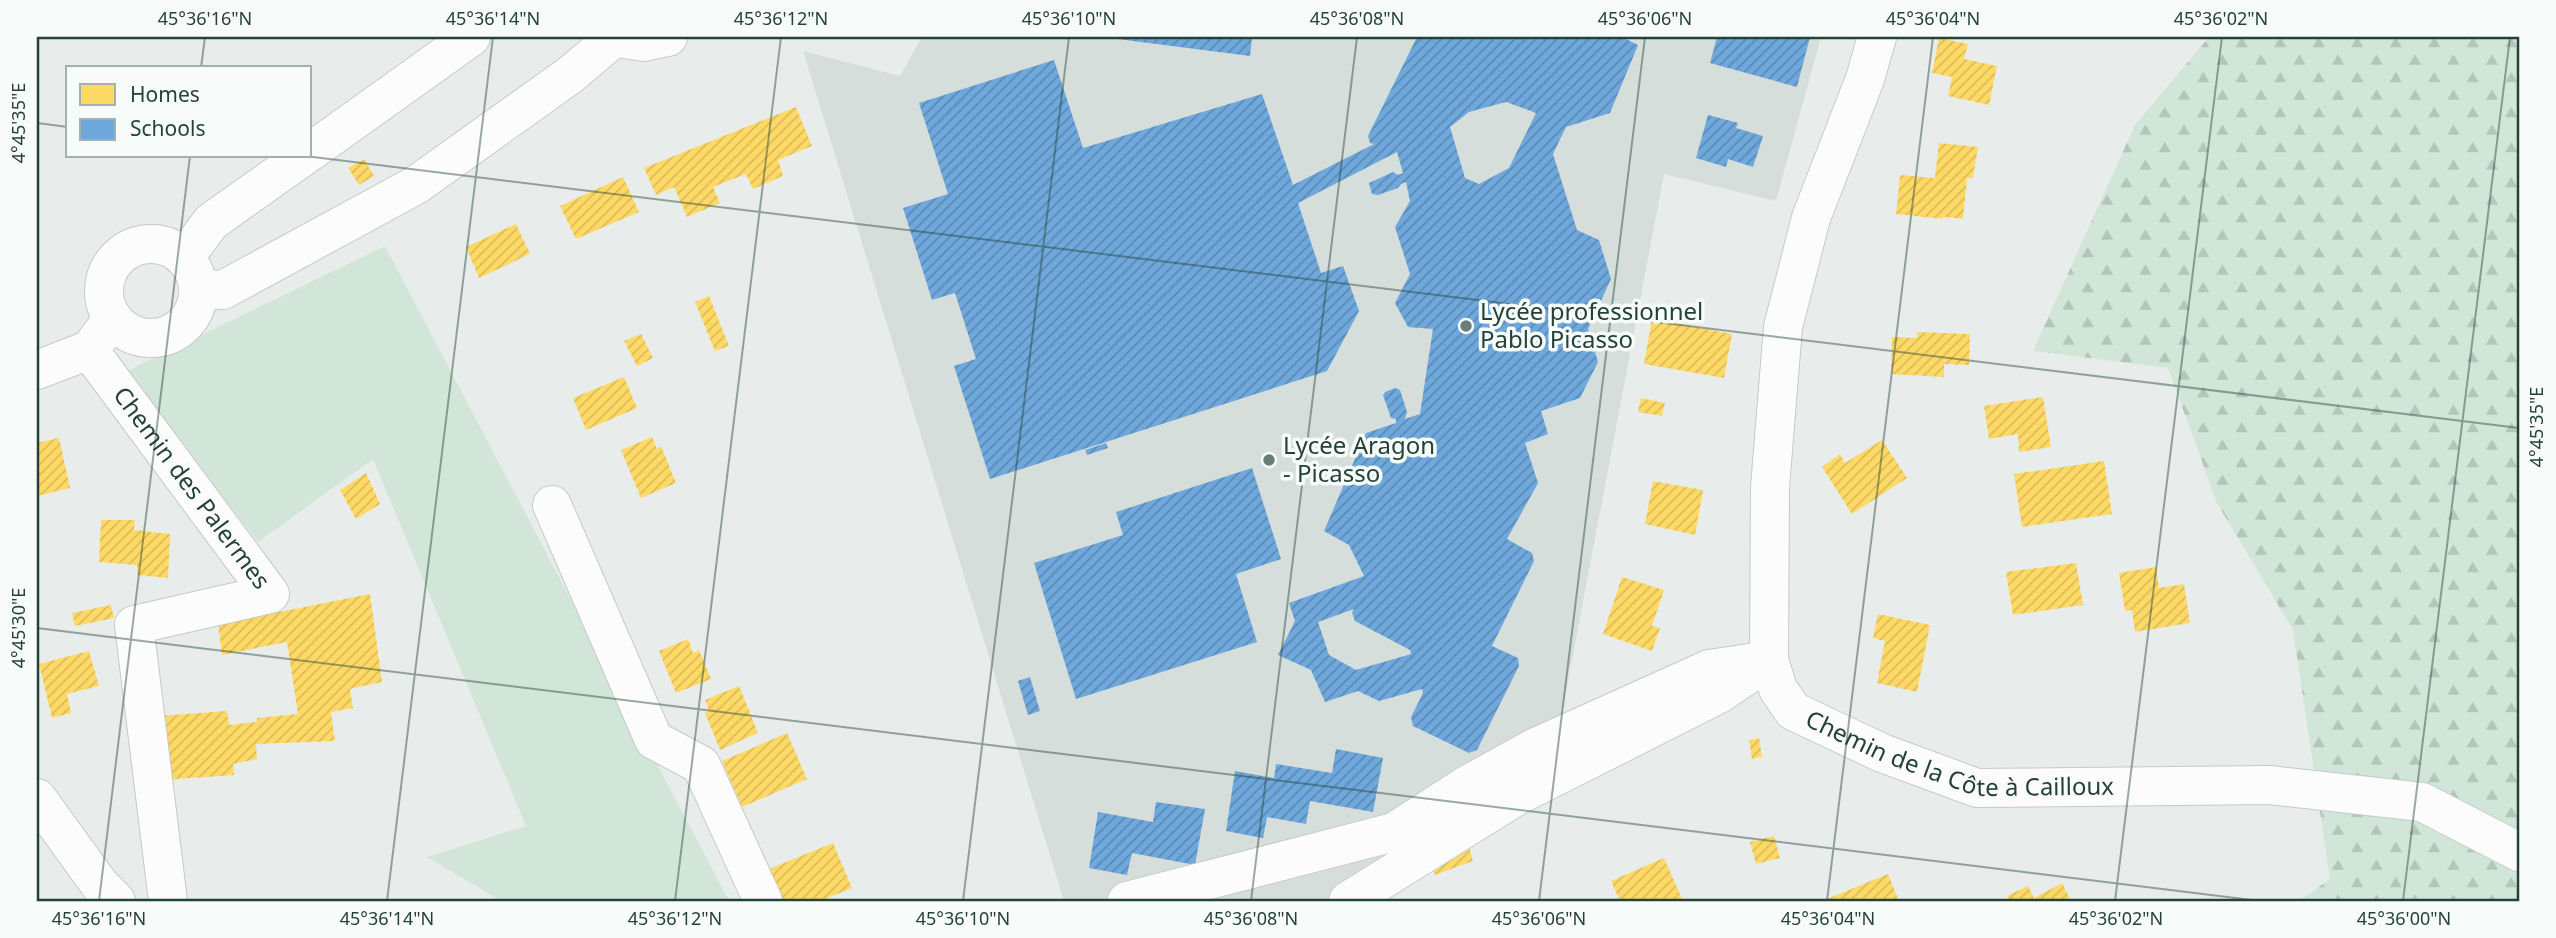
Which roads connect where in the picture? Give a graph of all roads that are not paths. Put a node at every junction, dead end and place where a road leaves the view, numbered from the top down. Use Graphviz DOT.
graph roads {
  1 [pos="471,37"];
  2 [pos="612,37"];
  3 [pos="668,37"];
  4 [pos="1877,37"];
  5 [pos="312,151"];
  6 [pos="301,158"];
  7 [pos="192,273"];
  8 [pos="113,319"];
  9 [pos="89,350"];
  10 [pos="37,370"];
  11 [pos="552,505"];
  12 [pos="1769,660"];
  13 [pos="37,798"];
  14 [pos="2519,852"];
  15 [pos="116,901"];
  16 [pos="168,901"];
  17 [pos="763,901"];
  18 [pos="1127,901"];
  19 [pos="1348,901"];
  1 -- 5 [label="street"];
  2 -- 3 [label="street"];
  2 -- 7 [label="street"];
  4 -- 12 [label="street, Chemin de la Côte à Cailloux"];
  6 -- 7 [label="street"];
  7 -- 8 [label="street"];
  7 -- 8 [label="street"];
  8 -- 9 [label="street"];
  9 -- 10 [label="street"];
  9 -- 16 [label="street, Chemin des Palermes"];
  11 -- 17 [label="street"];
  12 -- 14 [label="street, Chemin de la Côte à Cailloux"];
  12 -- 18 [label="street"];
  12 -- 19 [label="street"];
  13 -- 15 [label="street"];
}
